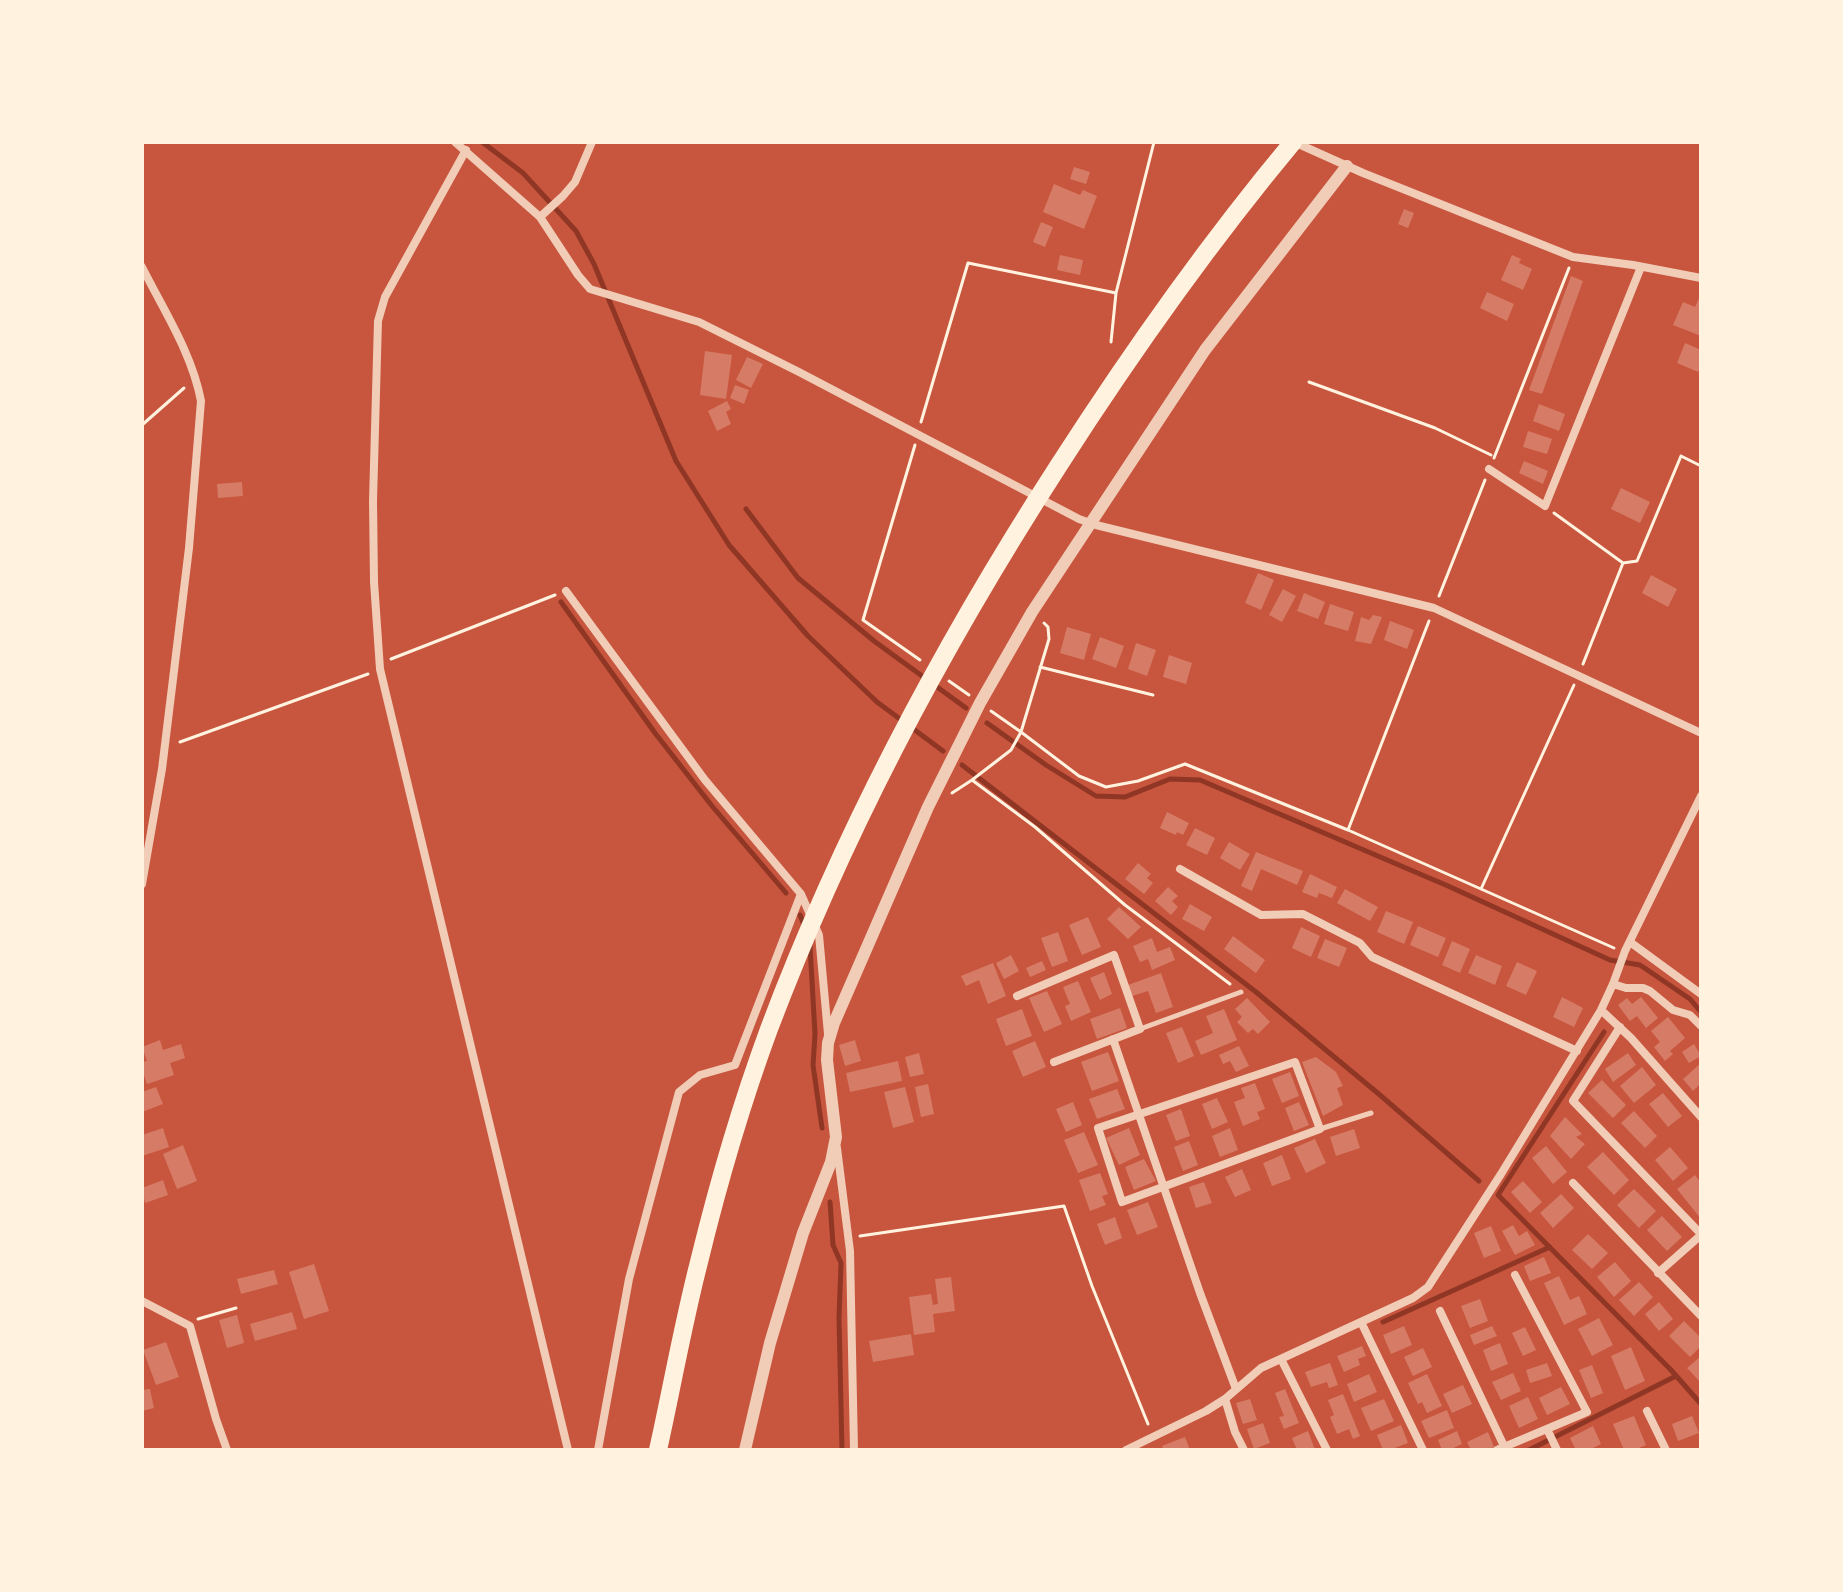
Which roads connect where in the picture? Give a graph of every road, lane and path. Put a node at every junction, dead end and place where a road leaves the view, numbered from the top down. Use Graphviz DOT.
graph roads {
  1 [pos="455,142"];
  2 [pos="592,142"];
  3 [pos="1154,142"];
  4 [pos="1293,142"];
  5 [pos="466,150"];
  6 [pos="1347,166"];
  7 [pos="540,217"];
  8 [pos="1573,257"];
  9 [pos="142,267"];
  10 [pos="1641,267"];
  11 [pos="1701,278"];
  12 [pos="1116,293"];
  13 [pos="1111,342"];
  14 [pos="196,378"];
  15 [pos="1309,382"];
  16 [pos="142,425"];
  17 [pos="918,435"];
  18 [pos="1701,466"];
  19 [pos="1489,469"];
  20 [pos="1545,506"];
  21 [pos="1090,523"];
  22 [pos="1623,563"];
  23 [pos="566,591"];
  24 [pos="1434,608"];
  25 [pos="380,666"];
  26 [pos="1040,667"];
  27 [pos="1578,676"];
  28 [pos="1153,695"];
  29 [pos="1701,733"];
  30 [pos="165,747"];
  31 [pos="973,779"];
  32 [pos="1701,796"];
  33 [pos="928,807"];
  34 [pos="1348,830"];
  35 [pos="1180,869"];
  36 [pos="142,884"];
  37 [pos="1481,889"];
  38 [pos="801,894"];
  39 [pos="1624,954"];
  40 [pos="1613,984"];
  41 [pos="1241,992"];
  42 [pos="1701,994"];
  43 [pos="1017,996"];
  44 [pos="1601,1010"];
  45 [pos="1701,1026"];
  46 [pos="1620,1027"];
  47 [pos="1140,1029"];
  48 [pos="1113,1039"];
  49 [pos="828,1043"];
  50 [pos="1577,1051"];
  51 [pos="1054,1062"];
  52 [pos="1371,1113"];
  53 [pos="1139,1114"];
  54 [pos="1701,1117"];
  55 [pos="1320,1129"];
  56 [pos="836,1137"];
  57 [pos="1573,1183"];
  58 [pos="1163,1186"];
  59 [pos="1701,1234"];
  60 [pos="849,1238"];
  61 [pos="699,1262"];
  62 [pos="1658,1273"];
  63 [pos="1515,1275"];
  64 [pos="142,1301"];
  65 [pos="236,1308"];
  66 [pos="1440,1311"];
  67 [pos="1701,1316"];
  68 [pos="1361,1322"];
  69 [pos="183,1323"];
  70 [pos="1281,1359"];
  71 [pos="1236,1389"];
  72 [pos="1225,1399"];
  73 [pos="1647,1411"];
  74 [pos="1547,1429"];
  75 [pos="1154,1437"];
  76 [pos="1500,1448"];
  77 [pos="227,1450"];
  78 [pos="568,1450"];
  79 [pos="598,1450"];
  80 [pos="658,1450"];
  81 [pos="670,1450"];
  82 [pos="745,1450"];
  83 [pos="854,1450"];
  84 [pos="1126,1450"];
  85 [pos="1244,1450"];
  86 [pos="1327,1450"];
  87 [pos="1423,1450"];
  88 [pos="1557,1450"];
  89 [pos="1666,1450"];
  1 -- 5 [label="street"];
  2 -- 7 [label="street"];
  3 -- 12 [label="path"];
  4 -- 6 [label="street"];
  4 -- 61 [label="highway"];
  5 -- 7 [label="street"];
  5 -- 25 [label="street"];
  6 -- 8 [label="street"];
  6 -- 21 [label="street"];
  7 -- 17 [label="street"];
  8 -- 10 [label="street"];
  8 -- 15 [label="path"];
  9 -- 14 [label="street"];
  10 -- 11 [label="street"];
  10 -- 20 [label="street"];
  12 -- 13 [label="path"];
  12 -- 17 [label="path"];
  14 -- 16 [label="path"];
  14 -- 30 [label="street"];
  17 -- 21 [label="street"];
  18 -- 22 [label="path"];
  19 -- 20 [label="street"];
  19 -- 24 [label="path"];
  20 -- 22 [label="path"];
  21 -- 24 [label="street"];
  21 -- 33 [label="street"];
  22 -- 27 [label="path"];
  23 -- 25 [label="path"];
  23 -- 38 [label="street"];
  24 -- 27 [label="street"];
  24 -- 34 [label="path"];
  25 -- 30 [label="path"];
  25 -- 78 [label="street"];
  26 -- 28 [label="path"];
  27 -- 29 [label="street"];
  27 -- 37 [label="path"];
  30 -- 36 [label="street"];
  31 -- 33 [label="path"];
  31 -- 34 [label="path"];
  31 -- 41 [label="path"];
  32 -- 39 [label="street"];
  33 -- 49 [label="street"];
  34 -- 37 [label="path"];
  35 -- 50 [label="street"];
  37 -- 39 [label="path"];
  38 -- 49 [label="street"];
  38 -- 79 [label="street"];
  39 -- 40 [label="street"];
  39 -- 42 [label="street"];
  40 -- 44 [label="street"];
  40 -- 45 [label="street"];
  41 -- 47 [label="lane"];
  43 -- 47 [label="street"];
  44 -- 46 [label="street"];
  44 -- 50 [label="street"];
  46 -- 54 [label="street"];
  46 -- 59 [label="street"];
  47 -- 48 [label="street"];
  48 -- 51 [label="street"];
  48 -- 53 [label="street"];
  49 -- 56 [label="street"];
  50 -- 68 [label="street"];
  52 -- 55 [label="lane"];
  53 -- 55 [label="street"];
  53 -- 58 [label="street"];
  53 -- 58 [label="street"];
  55 -- 58 [label="street"];
  56 -- 60 [label="street"];
  56 -- 82 [label="street"];
  57 -- 62 [label="street"];
  58 -- 71 [label="street"];
  59 -- 62 [label="street"];
  60 -- 75 [label="path"];
  60 -- 83 [label="street"];
  61 -- 80 [label="highway"];
  61 -- 81 [label="highway"];
  62 -- 67 [label="street"];
  63 -- 74 [label="street"];
  64 -- 69 [label="street"];
  65 -- 69 [label="path"];
  66 -- 76 [label="street"];
  68 -- 70 [label="street"];
  68 -- 87 [label="street"];
  69 -- 77 [label="street"];
  70 -- 71 [label="street"];
  70 -- 86 [label="street"];
  71 -- 72 [label="street"];
  72 -- 75 [label="street"];
  72 -- 85 [label="street"];
  73 -- 89 [label="street"];
  74 -- 76 [label="street"];
  74 -- 88 [label="street"];
  75 -- 84 [label="street"];
}
